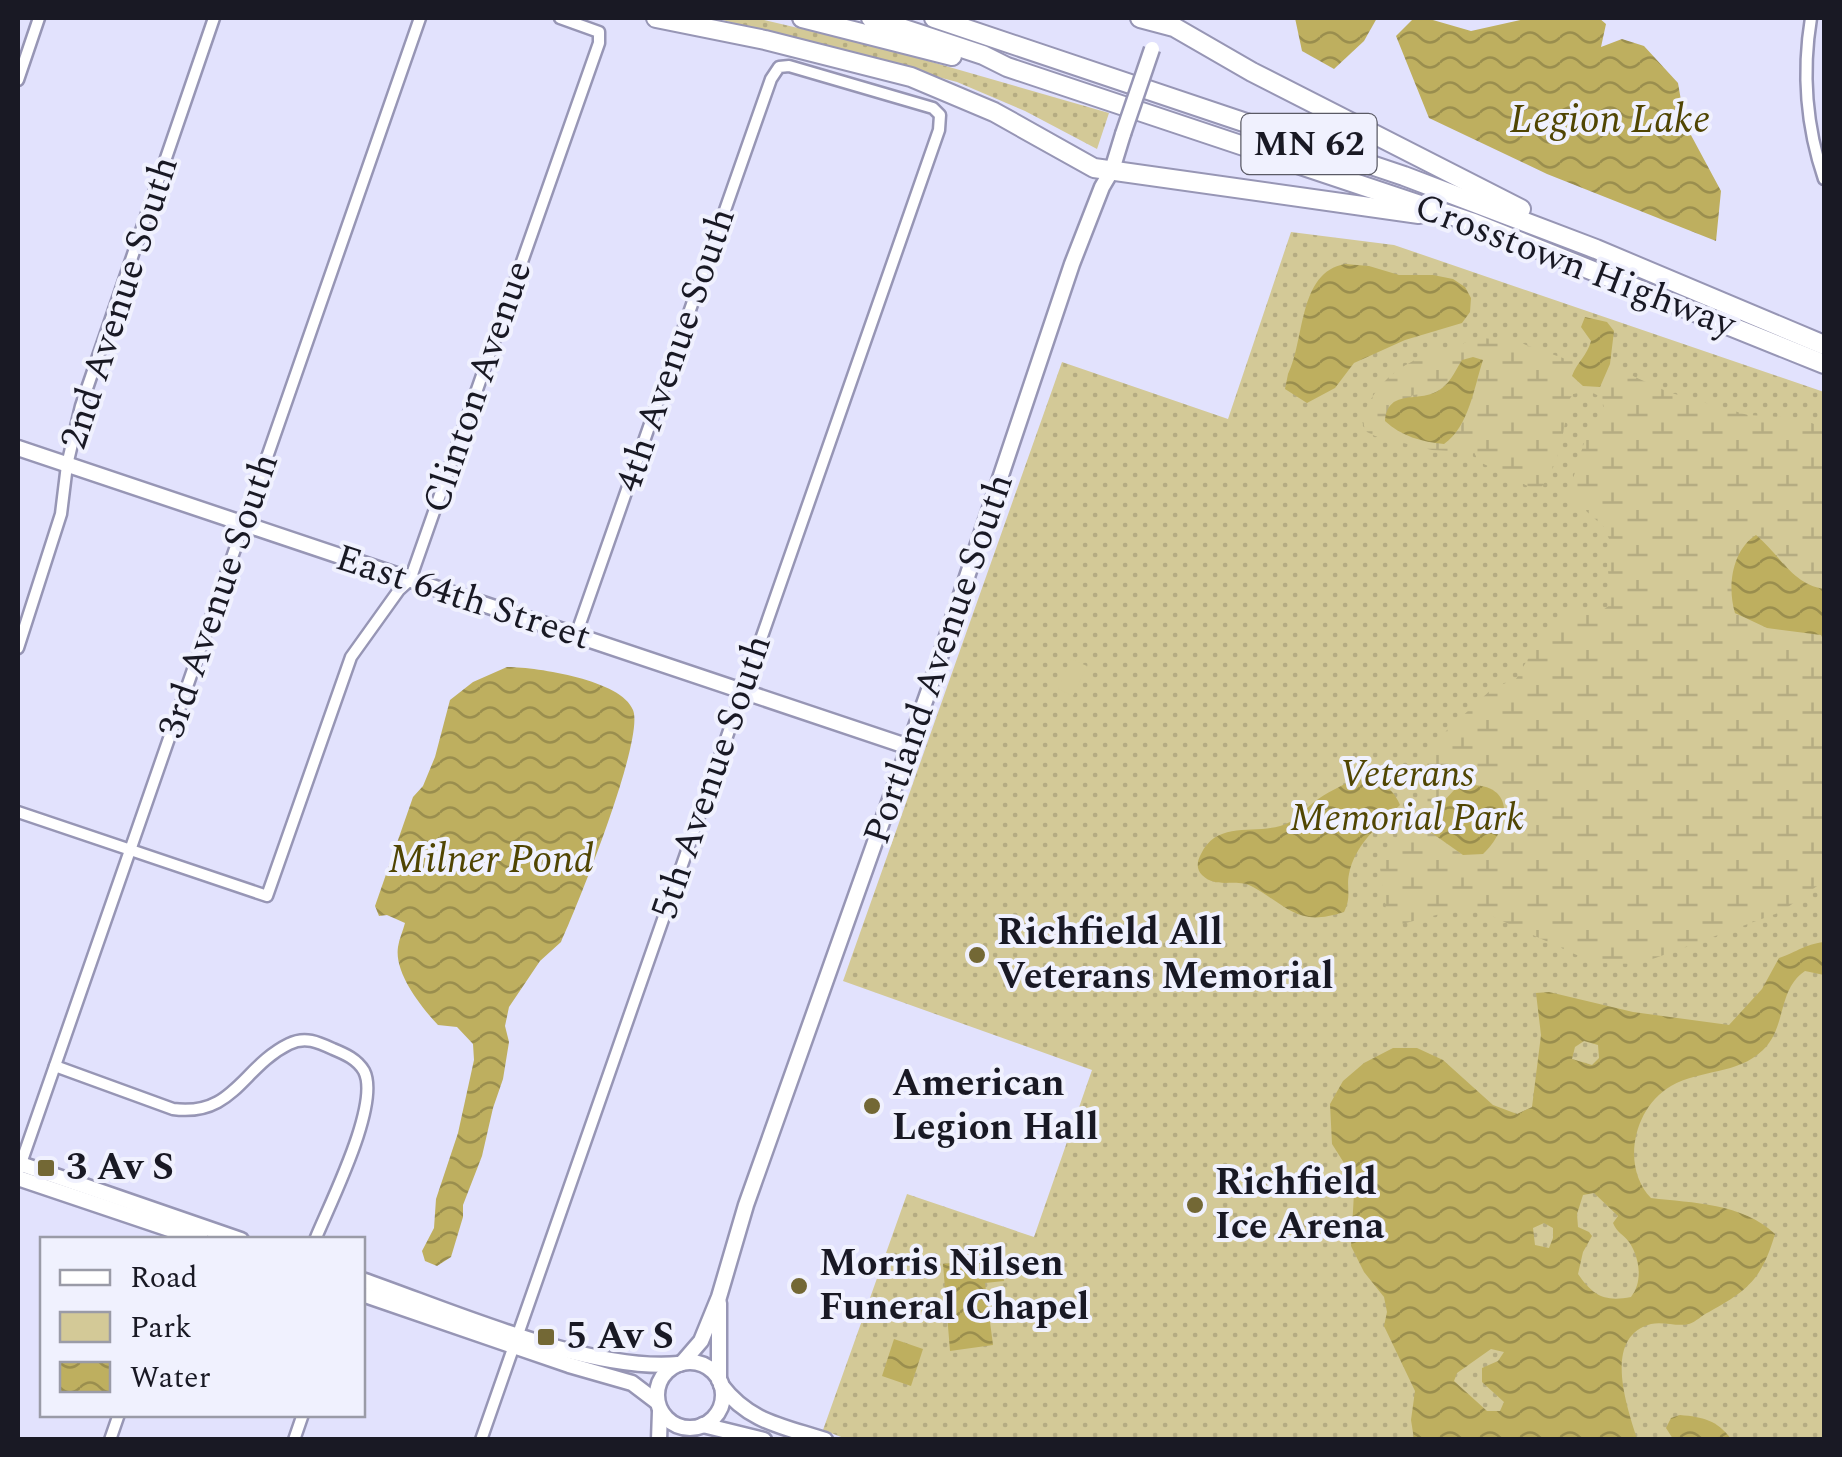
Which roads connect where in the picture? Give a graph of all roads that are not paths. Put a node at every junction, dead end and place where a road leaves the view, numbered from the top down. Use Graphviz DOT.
graph roads {
  1 [pos="39,18"];
  2 [pos="214,18"];
  3 [pos="420,18"];
  4 [pos="560,18"];
  5 [pos="656,18"];
  6 [pos="694,18"];
  7 [pos="802,18"];
  8 [pos="871,18"];
  9 [pos="934,18"];
  10 [pos="1140,18"];
  11 [pos="1812,18"];
  12 [pos="1162,20"];
  13 [pos="765,40"];
  14 [pos="1007,66"];
  15 [pos="18,80"];
  16 [pos="940,115"];
  17 [pos="1112,170"];
  18 [pos="1824,179"];
  19 [pos="1474,223"];
  20 [pos="1596,249"];
  21 [pos="1824,345"];
  22 [pos="1824,364"];
  23 [pos="18,448"];
  24 [pos="67,465"];
  25 [pos="244,524"];
  26 [pos="410,580"];
  27 [pos="576,635"];
  28 [pos="18,648"];
  29 [pos="742,690"];
  30 [pos="909,747"];
  31 [pos="18,812"];
  32 [pos="131,849"];
  33 [pos="55,1066"];
  34 [pos="18,1170"];
  35 [pos="183,1231"];
  36 [pos="222,1237"];
  37 [pos="316,1237"];
  38 [pos="365,1281"];
  39 [pos="365,1295"];
  40 [pos="719,1297"];
  41 [pos="515,1340"];
  42 [pos="680,1363"];
  43 [pos="720,1382"];
  44 [pos="659,1406"];
  45 [pos="700,1426"];
  46 [pos="481,1440"];
  47 [pos="659,1440"];
  48 [pos="684,1440"];
  49 [pos="764,1440"];
  50 [pos="825,1440"];
  1 -- 15 [label="street"];
  2 -- 24 [label="street, 2nd Avenue South"];
  3 -- 25 [label="street, 3rd Avenue South"];
  4 -- 26 [label="street, Clinton Avenue"];
  5 -- 13 [label="highway"];
  6 -- 13 [label="highway"];
  7 -- 14 [label="highway"];
  8 -- 14 [label="highway, Crosstown Highway / MN 62"];
  9 -- 20 [label="highway, Crosstown Highway / MN 62"];
  10 -- 12 [label="highway"];
  11 -- 18 [label="street"];
  12 -- 17 [label="main road, Portland Avenue South, bridge"];
  12 -- 20 [label="highway"];
  13 -- 17 [label="highway"];
  14 -- 19 [label="highway, Crosstown Highway / MN 62"];
  16 -- 27 [label="street, 4th Avenue South"];
  16 -- 29 [label="street, 5th Avenue South"];
  17 -- 19 [label="highway"];
  17 -- 30 [label="main road, Portland Avenue South"];
  19 -- 22 [label="highway, Crosstown Highway / MN 62"];
  20 -- 21 [label="highway, Crosstown Highway / MN 62"];
  23 -- 24 [label="main road, East 64th Street"];
  24 -- 25 [label="main road, East 64th Street"];
  24 -- 28 [label="street, 2nd Avenue South"];
  25 -- 26 [label="main road, East 64th Street"];
  25 -- 32 [label="street, 3rd Avenue South"];
  26 -- 27 [label="main road, East 64th Street"];
  26 -- 32 [label="street, Clinton Avenue"];
  27 -- 29 [label="main road, East 64th Street"];
  29 -- 30 [label="main road, East 64th Street"];
  29 -- 41 [label="street, 5th Avenue South"];
  30 -- 40 [label="main road, Portland Avenue South"];
  31 -- 32 [label="street"];
  32 -- 33 [label="street, 3rd Avenue South"];
  33 -- 34 [label="street, 3rd Avenue South"];
  33 -- 37 [label="street"];
  34 -- 35 [label="main road"];
  35 -- 36 [label="main road"];
  38 -- 41 [label="main road"];
  39 -- 41 [label="main road"];
  40 -- 42 [label="main road, Portland Avenue South"];
  40 -- 43 [label="main road, Portland Avenue South"];
  41 -- 42 [label="main road"];
  41 -- 44 [label="main road"];
  41 -- 46 [label="street, 5th Avenue South"];
  42 -- 43 [label="main road"];
  42 -- 44 [label="main road"];
  43 -- 45 [label="main road"];
  43 -- 50 [label="main road"];
  44 -- 45 [label="main road"];
  44 -- 47 [label="main road"];
  45 -- 48 [label="main road"];
  45 -- 49 [label="main road"];
}
